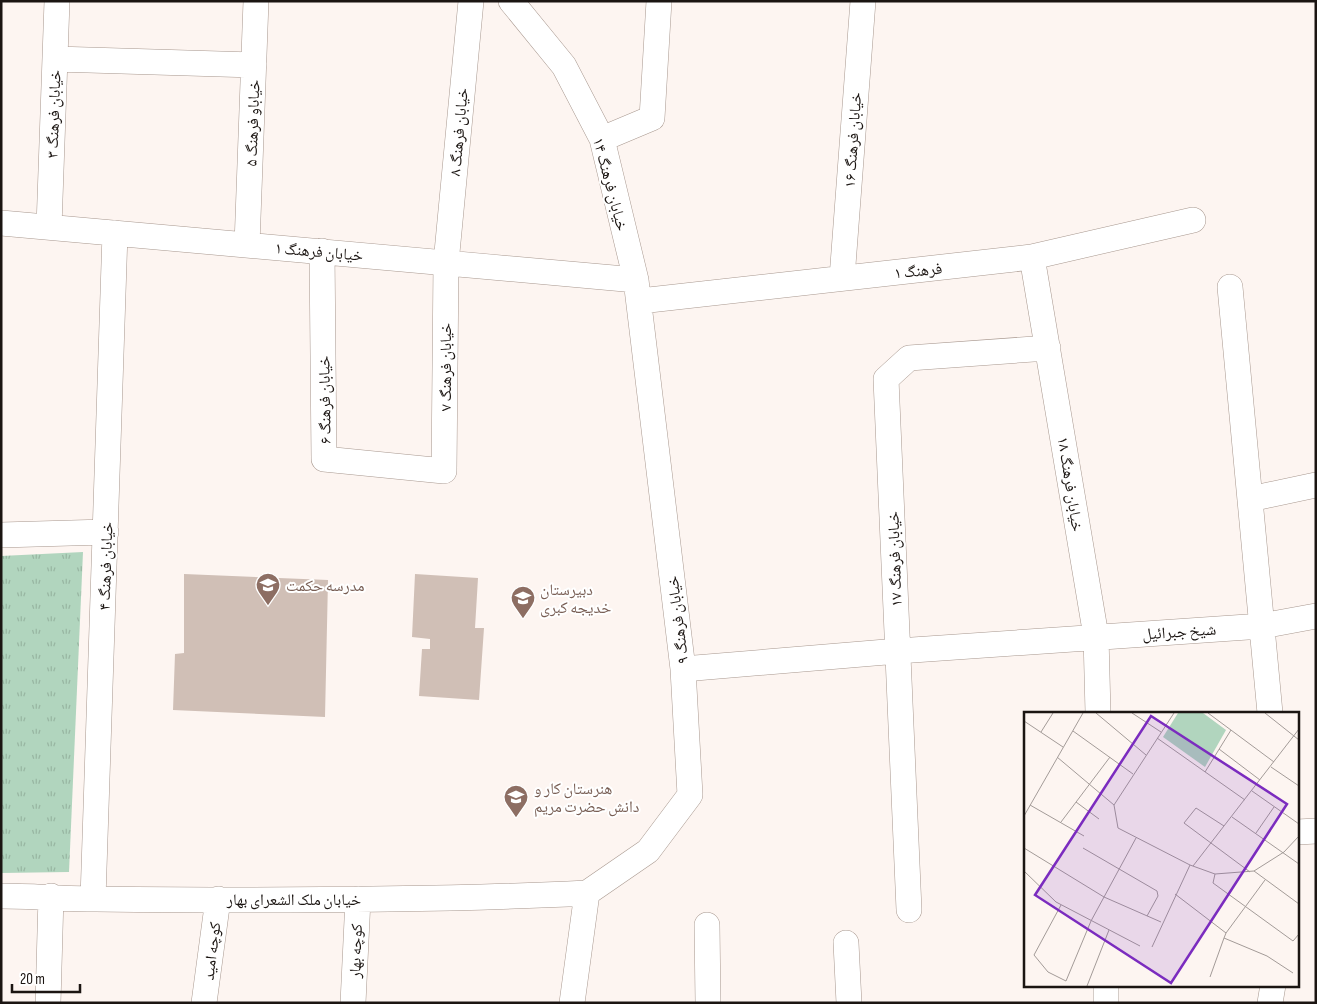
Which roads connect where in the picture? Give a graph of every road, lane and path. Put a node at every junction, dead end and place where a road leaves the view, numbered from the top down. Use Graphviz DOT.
graph roads {
  1 [pos="57,1"];
  2 [pos="256,1"];
  3 [pos="470,1"];
  4 [pos="510,1"];
  5 [pos="659,1"];
  6 [pos="863,1"];
  7 [pos="55,59"];
  8 [pos="254,64"];
  9 [pos="602,139"];
  10 [pos="1193,220"];
  11 [pos="1,223"];
  12 [pos="49,227"];
  13 [pos="115,233"];
  14 [pos="248,245"];
  15 [pos="322,251"];
  16 [pos="1032,257"];
  17 [pos="446,263"];
  18 [pos="842,278"];
  19 [pos="1230,287"];
  20 [pos="638,290"];
  21 [pos="1048,348"];
  22 [pos="444,470"];
  23 [pos="1316,485"];
  24 [pos="1250,499"];
  25 [pos="106,532"];
  26 [pos="1,535"];
  27 [pos="1316,616"];
  28 [pos="1262,626"];
  29 [pos="1096,636"];
  30 [pos="898,651"];
  31 [pos="683,669"];
  32 [pos="1098,712"];
  33 [pos="1270,712"];
  34 [pos="1316,831"];
  35 [pos="1300,832"];
  36 [pos="587,893"];
  37 [pos="1,896"];
  38 [pos="51,896"];
  39 [pos="93,899"];
  40 [pos="218,899"];
  41 [pos="358,899"];
  42 [pos="909,910"];
  43 [pos="707,925"];
  44 [pos="846,943"];
  45 [pos="1106,986"];
  46 [pos="1273,986"];
  47 [pos="48,1003"];
  48 [pos="204,1003"];
  49 [pos="353,1003"];
  50 [pos="572,1003"];
  51 [pos="708,1003"];
  52 [pos="849,1003"];
  53 [pos="1106,1003"];
  54 [pos="1270,1003"];
  1 -- 7 [label="street, خیابان فرهنگ ۳"];
  2 -- 8 [label="street, خیاباو فرهنگ ۵"];
  3 -- 17 [label="street, خیابان فرهنگ ۸"];
  4 -- 9 [label="street, خیابان فرهنگ ۱۴"];
  5 -- 9 [label="street"];
  6 -- 18 [label="street, خیابان فرهنگ ۱۶"];
  7 -- 8 [label="street"];
  7 -- 12 [label="street, خیابان فرهنگ ۳"];
  8 -- 14 [label="street, خیاباو فرهنگ ۵"];
  9 -- 20 [label="street, خیابان فرهنگ ۱۴"];
  10 -- 16 [label="street, فرهنگ ۱"];
  11 -- 12 [label="street, خیابان فرهنگ ۱"];
  12 -- 13 [label="street, خیابان فرهنگ ۱"];
  13 -- 14 [label="street, خیابان فرهنگ ۱"];
  13 -- 25 [label="street, خیابان فرهنگ ۴"];
  14 -- 15 [label="street, خیابان فرهنگ ۱"];
  15 -- 17 [label="street, خیابان فرهنگ ۱"];
  15 -- 22 [label="street, خیابان فرهنگ ۶"];
  16 -- 18 [label="street, فرهنگ ۱"];
  16 -- 21 [label="street, خیابان فرهنگ ۱۸"];
  17 -- 20 [label="street, خیابان فرهنگ ۱"];
  17 -- 22 [label="street, خیابان فرهنگ ۷"];
  18 -- 20 [label="street, فرهنگ ۱"];
  19 -- 24 [label="street"];
  20 -- 31 [label="street, خیابان فرهنگ ۹"];
  21 -- 29 [label="street, خیابان فرهنگ ۱۸"];
  21 -- 30 [label="street, خیابان فرهنگ ۱۷"];
  23 -- 24 [label="street"];
  24 -- 28 [label="street"];
  25 -- 26 [label="street"];
  25 -- 39 [label="street, خیابان فرهنگ ۴"];
  27 -- 28 [label="street, شیخ جبرائیل"];
  28 -- 29 [label="street, شیخ جبرائیل"];
  28 -- 33 [label="street"];
  29 -- 30 [label="street, شیخ جبرائیل"];
  29 -- 32 [label="street, خیابان فرهنگ ۱۸"];
  30 -- 31 [label="street, شیخ جبرائیل"];
  30 -- 42 [label="street, خیابان فرهنگ ۱۷"];
  31 -- 36 [label="street, خیابان فرهنگ ۹"];
  34 -- 35 [label="street"];
  36 -- 41 [label="street, خیابان ملک الشعرای بهار"];
  36 -- 50 [label="street"];
  37 -- 38 [label="street, خیابان ملک الشعرای بهار"];
  38 -- 39 [label="street, خیابان ملک الشعرای بهار"];
  38 -- 47 [label="street"];
  39 -- 40 [label="street, خیابان ملک الشعرای بهار"];
  40 -- 41 [label="street, خیابان ملک الشعرای بهار"];
  40 -- 48 [label="street, کوچه امید"];
  41 -- 49 [label="street, کوچه بهار"];
  43 -- 51 [label="street"];
  44 -- 52 [label="street"];
  45 -- 53 [label="street"];
  46 -- 54 [label="street"];
}
